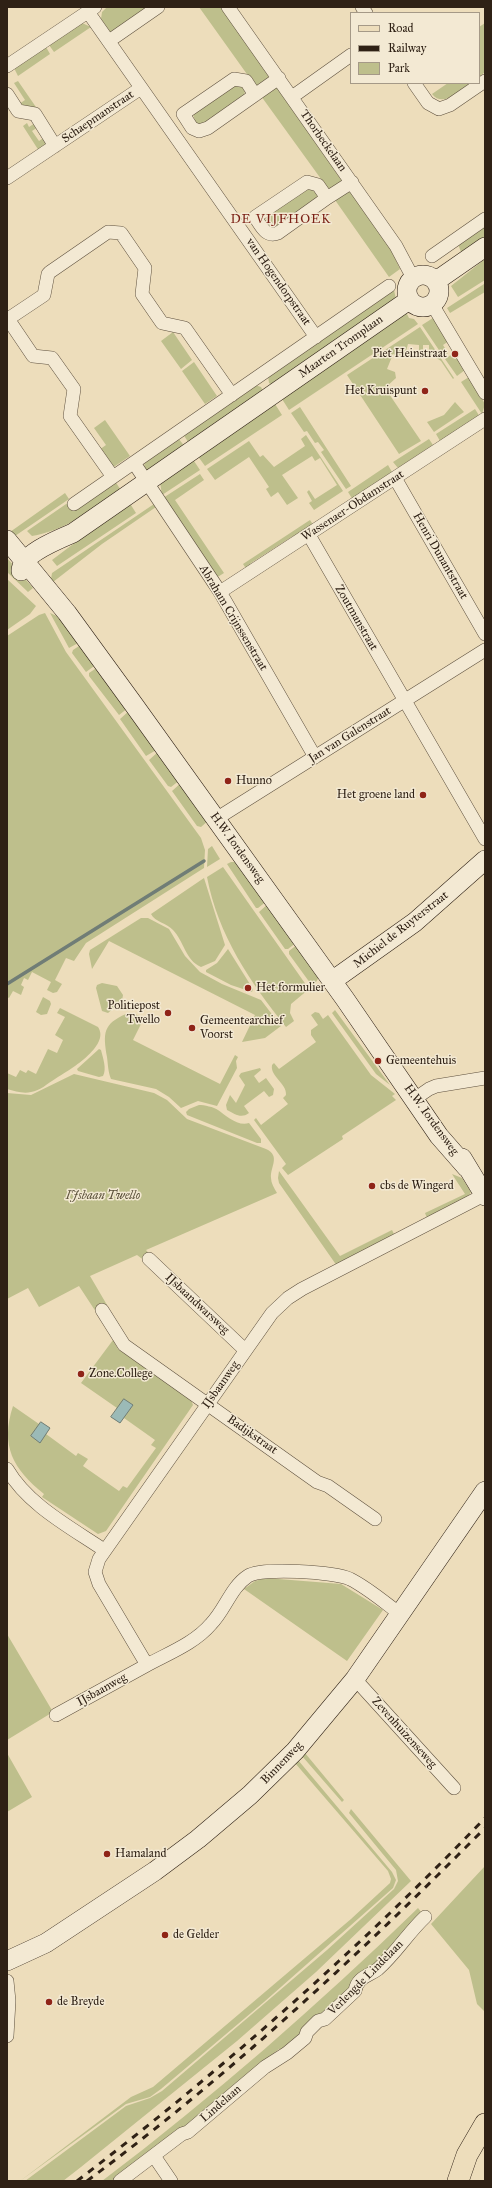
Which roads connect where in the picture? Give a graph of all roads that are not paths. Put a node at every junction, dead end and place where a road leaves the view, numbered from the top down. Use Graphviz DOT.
graph roads {
  1 [pos="158,7"];
  2 [pos="228,7"];
  3 [pos="91,9"];
  4 [pos="109,42"];
  5 [pos="350,56"];
  6 [pos="7,66"];
  7 [pos="279,78"];
  8 [pos="485,81"];
  9 [pos="415,84"];
  10 [pos="141,88"];
  11 [pos="7,94"];
  12 [pos="255,95"];
  13 [pos="292,97"];
  14 [pos="182,114"];
  15 [pos="166,125"];
  16 [pos="55,146"];
  17 [pos="7,178"];
  18 [pos="352,182"];
  19 [pos="327,198"];
  20 [pos="255,217"];
  21 [pos="485,219"];
  22 [pos="240,228"];
  23 [pos="450,243"];
  24 [pos="485,247"];
  25 [pos="432,256"];
  26 [pos="463,262"];
  27 [pos="413,278"];
  28 [pos="436,281"];
  29 [pos="389,286"];
  30 [pos="409,300"];
  31 [pos="432,304"];
  32 [pos="7,320"];
  33 [pos="316,337"];
  34 [pos="260,376"];
  35 [pos="485,393"];
  36 [pos="273,394"];
  37 [pos="232,395"];
  38 [pos="485,419"];
  39 [pos="134,463"];
  40 [pos="113,478"];
  41 [pos="395,478"];
  42 [pos="147,482"];
  43 [pos="74,504"];
  44 [pos="309,535"];
  45 [pos="7,540"];
  46 [pos="21,564"];
  47 [pos="220,592"];
  48 [pos="485,634"];
  49 [pos="485,650"];
  50 [pos="404,701"];
  51 [pos="315,757"];
  52 [pos="216,819"];
  53 [pos="485,839"];
  54 [pos="484,865"];
  55 [pos="332,981"];
  56 [pos="485,1078"];
  57 [pos="417,1098"];
  58 [pos="485,1195"];
  59 [pos="149,1259"];
  60 [pos="102,1310"];
  61 [pos="245,1350"];
  62 [pos="208,1404"];
  63 [pos="7,1469"];
  64 [pos="485,1491"];
  65 [pos="375,1519"];
  66 [pos="104,1550"];
  67 [pos="400,1614"];
  68 [pos="147,1665"];
  69 [pos="354,1679"];
  70 [pos="56,1715"];
  71 [pos="454,1788"];
  72 [pos="425,1916"];
  73 [pos="7,1961"];
  74 [pos="7,1980"];
  75 [pos="7,2036"];
  76 [pos="287,2053"];
  77 [pos="485,2124"];
  78 [pos="154,2156"];
  79 [pos="120,2181"];
  80 [pos="171,2181"];
  81 [pos="458,2181"];
  1 -- 4 [label="street"];
  2 -- 7 [label="street, Thorbeckelaan"];
  3 -- 4 [label="street, van Hogendorpstraat"];
  3 -- 6 [label="street"];
  4 -- 10 [label="street, van Hogendorpstraat"];
  5 -- 13 [label="street"];
  7 -- 12 [label="street"];
  7 -- 13 [label="street, Thorbeckelaan"];
  8 -- 9 [label="street"];
  10 -- 15 [label="street, van Hogendorpstraat"];
  10 -- 16 [label="street, Schaepmanstraat"];
  11 -- 16 [label="street, Schaepmanstraat"];
  12 -- 14 [label="street"];
  12 -- 14 [label="street"];
  13 -- 18 [label="street, Thorbeckelaan"];
  14 -- 15 [label="street"];
  15 -- 22 [label="street, van Hogendorpstraat"];
  16 -- 17 [label="street, Schaepmanstraat"];
  18 -- 19 [label="street, van Hogendorpstraat"];
  18 -- 27 [label="street, Thorbeckelaan"];
  19 -- 20 [label="street, van Hogendorpstraat"];
  19 -- 20 [label="street, van Hogendorpstraat"];
  20 -- 22 [label="street, van Hogendorpstraat"];
  21 -- 23 [label="street"];
  22 -- 33 [label="street, van Hogendorpstraat"];
  23 -- 25 [label="street"];
  23 -- 26 [label="street"];
  24 -- 26 [label="street"];
  26 -- 28 [label="street"];
  27 -- 28 [label="street"];
  27 -- 30 [label="street"];
  28 -- 31 [label="street"];
  29 -- 33 [label="street, Maarten Tromplaan"];
  30 -- 31 [label="street"];
  30 -- 36 [label="street, Maarten Tromplaan"];
  31 -- 35 [label="street"];
  32 -- 37 [label="street"];
  32 -- 40 [label="street"];
  33 -- 34 [label="street, Maarten Tromplaan"];
  34 -- 36 [label="street"];
  34 -- 37 [label="street, Maarten Tromplaan"];
  36 -- 42 [label="street, Maarten Tromplaan"];
  37 -- 39 [label="street, Maarten Tromplaan"];
  38 -- 41 [label="street, Wassenaer-Obdamstraat"];
  39 -- 40 [label="street, Maarten Tromplaan"];
  39 -- 42 [label="street"];
  40 -- 43 [label="street, Maarten Tromplaan"];
  41 -- 44 [label="street, Wassenaer-Obdamstraat"];
  41 -- 48 [label="street, Henri Dunantstraat"];
  42 -- 46 [label="street, Maarten Tromplaan"];
  42 -- 47 [label="street, Abraham Crijnssenstraat"];
  44 -- 47 [label="street, Wassenaer-Obdamstraat"];
  44 -- 50 [label="street, Zoutmanstraat"];
  45 -- 46 [label="street, H.W. Iordensweg"];
  46 -- 52 [label="street, H.W. Iordensweg"];
  47 -- 51 [label="street, Abraham Crijnssenstraat"];
  49 -- 50 [label="street, Jan van Galenstraat"];
  50 -- 51 [label="street, Jan van Galenstraat"];
  50 -- 53 [label="street, Zoutmanstraat"];
  51 -- 52 [label="street, Jan van Galenstraat"];
  52 -- 55 [label="street, H.W. Iordensweg"];
  54 -- 55 [label="street, Michiel de Ruyterstraat"];
  55 -- 57 [label="street, H.W. Iordensweg"];
  56 -- 57 [label="street"];
  57 -- 58 [label="street, H.W. Iordensweg"];
  58 -- 61 [label="street, IJsbaanweg"];
  59 -- 61 [label="street, IJsbaandwarsweg"];
  60 -- 62 [label="street, Badijkstraat"];
  61 -- 62 [label="street, IJsbaanweg"];
  62 -- 65 [label="street, Badijkstraat"];
  62 -- 66 [label="street, IJsbaanweg"];
  63 -- 66 [label="street"];
  64 -- 67 [label="street, Binnenweg"];
  66 -- 68 [label="street, IJsbaanweg"];
  67 -- 68 [label="street, IJsbaanweg"];
  67 -- 69 [label="street, Binnenweg"];
  68 -- 70 [label="street, IJsbaanweg"];
  69 -- 71 [label="street, Zevenhuizenseweg"];
  69 -- 73 [label="street, Binnenweg"];
  72 -- 76 [label="street, Verlengde Lindelaan"];
  74 -- 75 [label="street"];
  76 -- 78 [label="street, Lindelaan"];
  77 -- 81 [label="main road"];
  78 -- 79 [label="street, Lindelaan"];
  78 -- 80 [label="street"];
}
